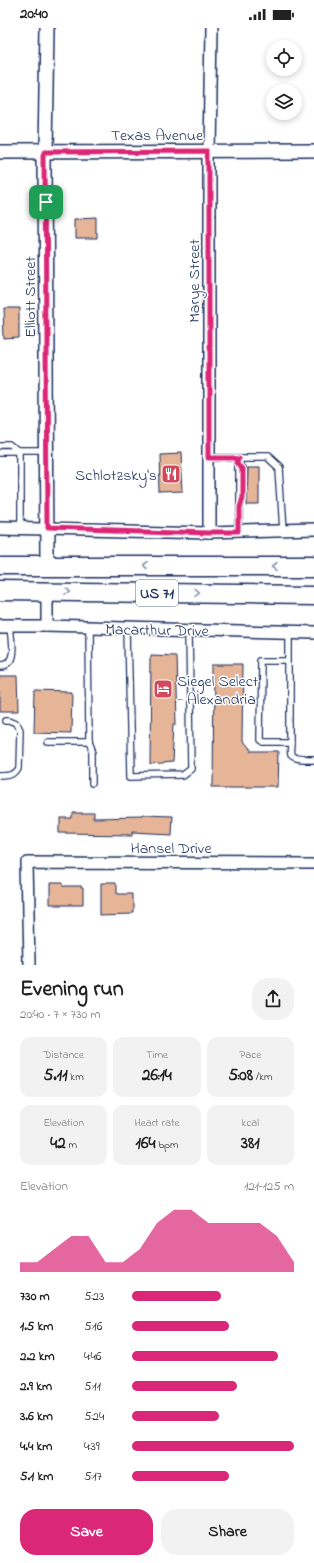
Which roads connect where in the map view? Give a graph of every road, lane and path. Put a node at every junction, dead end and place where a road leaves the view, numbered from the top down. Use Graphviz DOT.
graph roads {
  1 [pos="47,28"];
  2 [pos="211,28"];
  3 [pos="209,151"];
  4 [pos="314,151"];
  5 [pos="0,152"];
  6 [pos="45,152"];
  7 [pos="0,447"];
  8 [pos="20,453"];
  9 [pos="47,453"];
  10 [pos="0,454"];
  11 [pos="209,457"];
  12 [pos="239,459"];
  13 [pos="0,528"];
  14 [pos="20,528"];
  15 [pos="47,528"];
  16 [pos="314,530"];
  17 [pos="283,531"];
  18 [pos="209,533"];
  19 [pos="239,533"];
  20 [pos="0,566"];
  21 [pos="47,566"];
  22 [pos="314,566"];
  23 [pos="0,591"];
  24 [pos="47,591"];
  25 [pos="314,595"];
  26 [pos="5,626"];
  27 [pos="46,626"];
  28 [pos="88,627"];
  29 [pos="128,628"];
  30 [pos="189,630"];
  31 [pos="290,632"];
  32 [pos="314,633"];
  33 [pos="290,660"];
  34 [pos="0,666"];
  35 [pos="6,720"];
  36 [pos="48,742"];
  37 [pos="89,742"];
  38 [pos="290,742"];
  39 [pos="314,760"];
  40 [pos="0,776"];
  41 [pos="93,783"];
  42 [pos="314,863"];
  43 [pos="29,965"];
  1 -- 6 [label="street, Elliott Street"];
  2 -- 3 [label="street, Marye Street"];
  3 -- 4 [label="street, Texas Avenue"];
  3 -- 6 [label="street, Texas Avenue"];
  3 -- 11 [label="street, Marye Street"];
  5 -- 6 [label="street, Texas Avenue"];
  6 -- 9 [label="street, Elliott Street"];
  7 -- 8 [label="lane"];
  8 -- 9 [label="lane"];
  8 -- 10 [label="lane"];
  8 -- 14 [label="lane"];
  9 -- 15 [label="street, Elliott Street"];
  11 -- 12 [label="lane"];
  11 -- 18 [label="street, Marye Street"];
  12 -- 17 [label="lane"];
  12 -- 19 [label="lane"];
  13 -- 14 [label="street"];
  14 -- 15 [label="street"];
  15 -- 18 [label="street"];
  15 -- 21 [label="street, Elliott Street"];
  16 -- 17 [label="street"];
  17 -- 19 [label="street"];
  18 -- 19 [label="street"];
  20 -- 21 [label="highway, US 71"];
  22 -- 21 [label="highway, US 71, one-way"];
  21 -- 24 [label="highway"];
  23 -- 24 [label="highway, US 71"];
  24 -- 25 [label="highway, US 71, one-way"];
  24 -- 27 [label="street"];
  26 -- 27 [label="street, Macarthur Drive"];
  26 -- 34 [label="lane"];
  27 -- 28 [label="street, Macarthur Drive"];
  28 -- 29 [label="street, Macarthur Drive"];
  28 -- 37 [label="lane"];
  29 -- 30 [label="street, Macarthur Drive"];
  29 -- 30 [label="lane"];
  30 -- 31 [label="street, Macarthur Drive"];
  31 -- 32 [label="street, Macarthur Drive"];
  31 -- 33 [label="lane"];
  33 -- 38 [label="lane"];
  33 -- 38 [label="lane"];
  35 -- 40 [label="lane"];
  36 -- 37 [label="lane"];
  37 -- 41 [label="lane"];
  38 -- 39 [label="lane"];
  42 -- 43 [label="street, Hansel Drive"];
}
